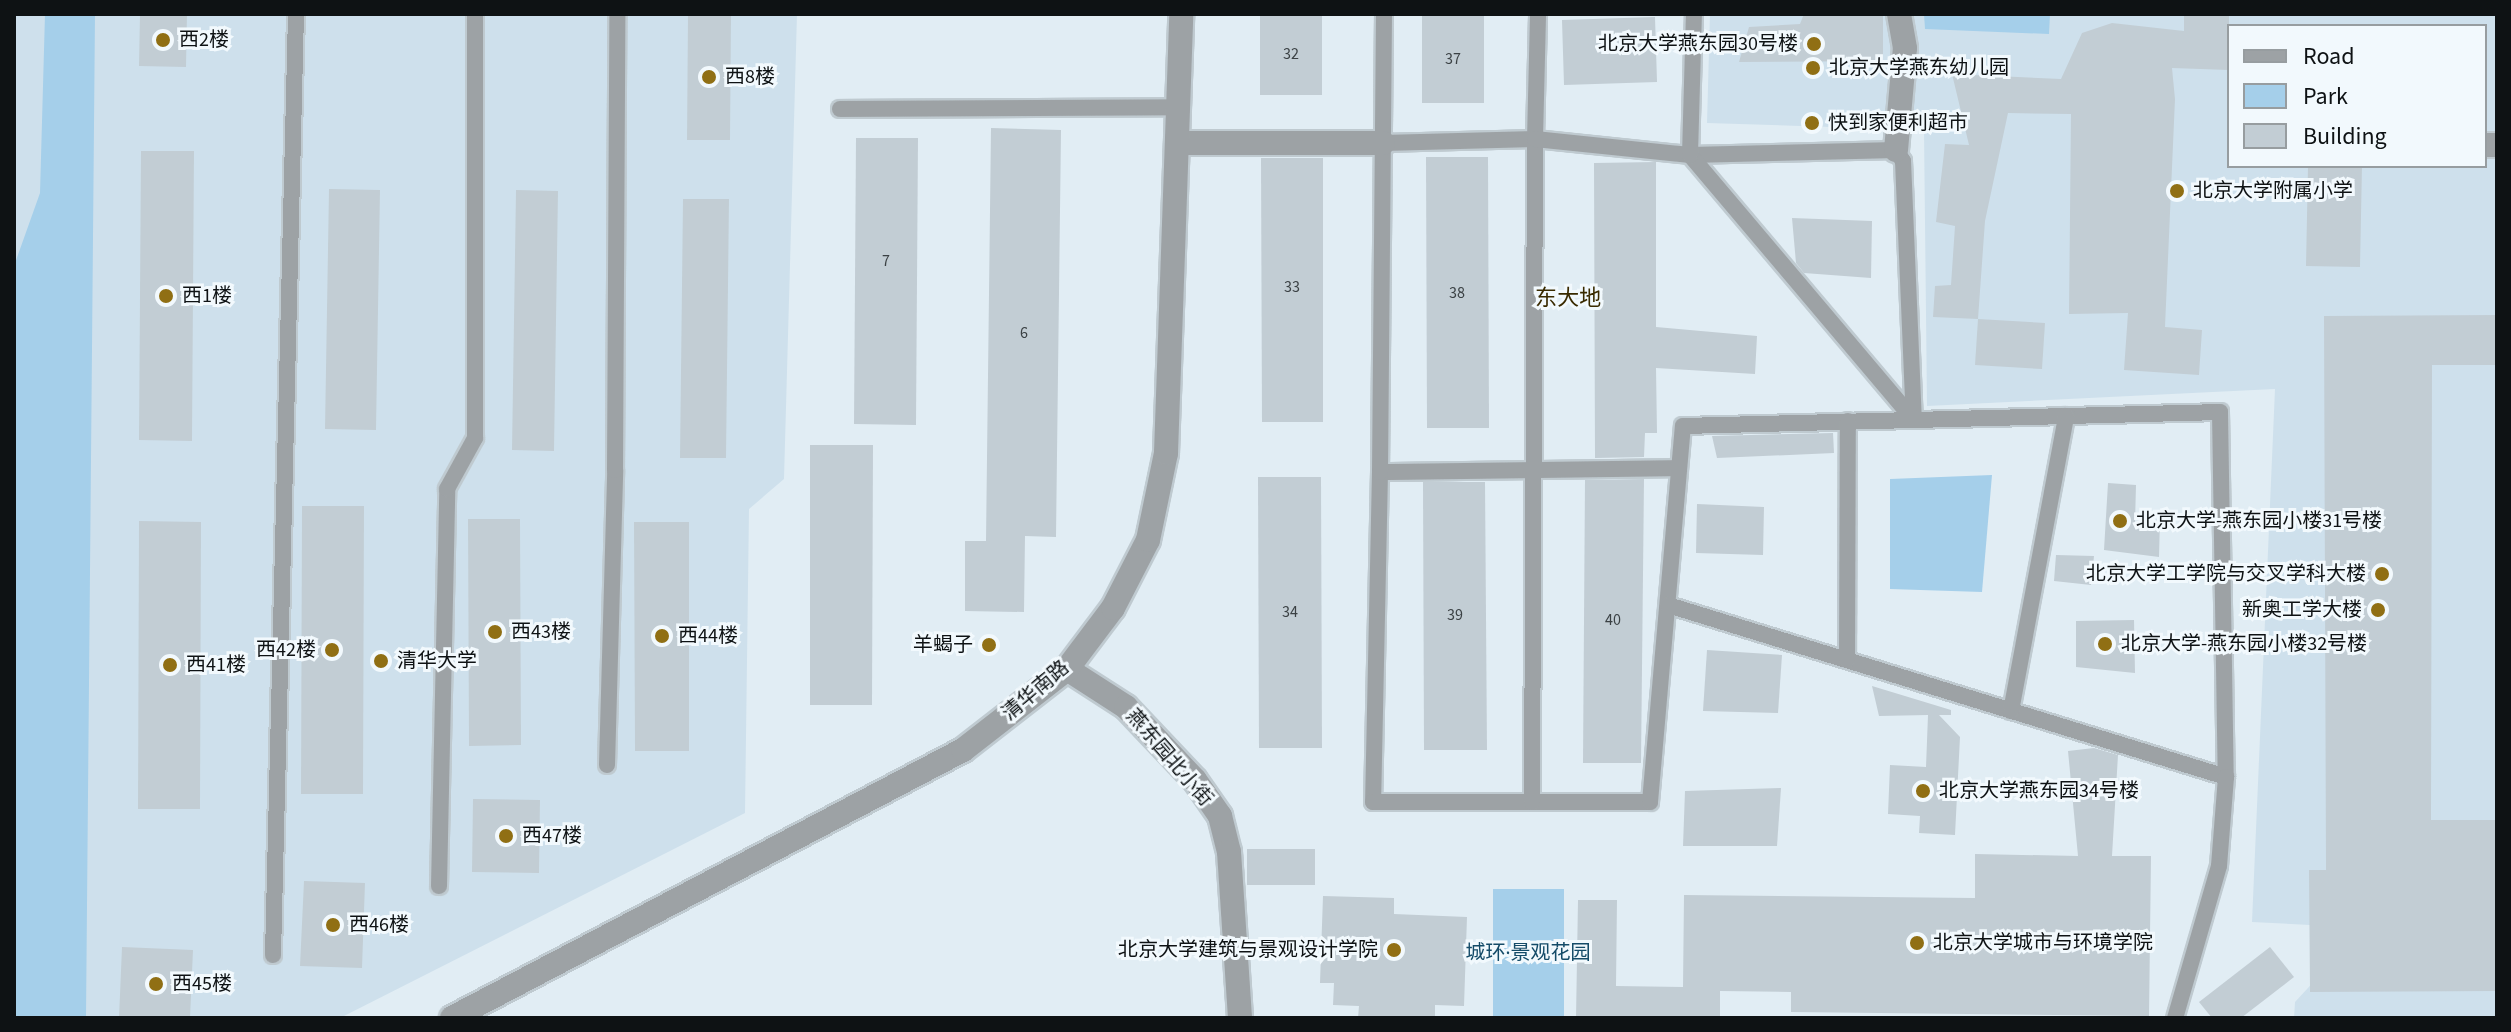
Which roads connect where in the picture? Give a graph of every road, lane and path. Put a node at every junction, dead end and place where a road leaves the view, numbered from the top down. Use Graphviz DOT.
graph roads {
  1 [pos="296,14"];
  2 [pos="475,14"];
  3 [pos="617,14"];
  4 [pos="1181,14"];
  5 [pos="1384,14"];
  6 [pos="1538,14"];
  7 [pos="1694,14"];
  8 [pos="1899,14"];
  9 [pos="1178,107"];
  10 [pos="840,109"];
  11 [pos="1535,139"];
  12 [pos="1177,143"];
  13 [pos="1383,143"];
  14 [pos="1896,150"];
  15 [pos="1690,155"];
  16 [pos="2066,416"];
  17 [pos="1914,420"];
  18 [pos="1848,421"];
  19 [pos="1679,468"];
  20 [pos="1536,470"];
  21 [pos="1380,472"];
  22 [pos="1668,605"];
  23 [pos="1847,660"];
  24 [pos="1067,669"];
  25 [pos="2011,711"];
  26 [pos="607,765"];
  27 [pos="2226,777"];
  28 [pos="1532,802"];
  29 [pos="439,886"];
  30 [pos="273,955"];
  31 [pos="452,1018"];
  32 [pos="1240,1018"];
  33 [pos="2175,1018"];
  1 -- 30 [label="lane"];
  2 -- 29 [label="lane"];
  3 -- 26 [label="lane"];
  4 -- 9 [label="street, 清华南路"];
  5 -- 13 [label="lane"];
  6 -- 11 [label="lane"];
  7 -- 15 [label="lane"];
  8 -- 14 [label="street"];
  9 -- 10 [label="lane"];
  9 -- 12 [label="street, 清华南路"];
  11 -- 13 [label="lane"];
  11 -- 15 [label="lane"];
  11 -- 20 [label="lane"];
  12 -- 13 [label="street"];
  12 -- 24 [label="street, 清华南路"];
  13 -- 21 [label="lane"];
  14 -- 15 [label="lane"];
  14 -- 17 [label="lane"];
  15 -- 17 [label="lane"];
  16 -- 17 [label="lane"];
  16 -- 25 [label="lane"];
  16 -- 27 [label="lane"];
  17 -- 18 [label="lane"];
  18 -- 19 [label="lane"];
  18 -- 23 [label="lane"];
  19 -- 20 [label="lane"];
  19 -- 22 [label="lane"];
  20 -- 21 [label="lane"];
  20 -- 28 [label="lane"];
  21 -- 28 [label="lane"];
  22 -- 23 [label="lane"];
  22 -- 28 [label="lane"];
  23 -- 25 [label="lane"];
  24 -- 31 [label="street, 清华南路"];
  24 -- 32 [label="street, 燕东园北小街"];
  25 -- 27 [label="lane"];
  27 -- 33 [label="lane"];
}
